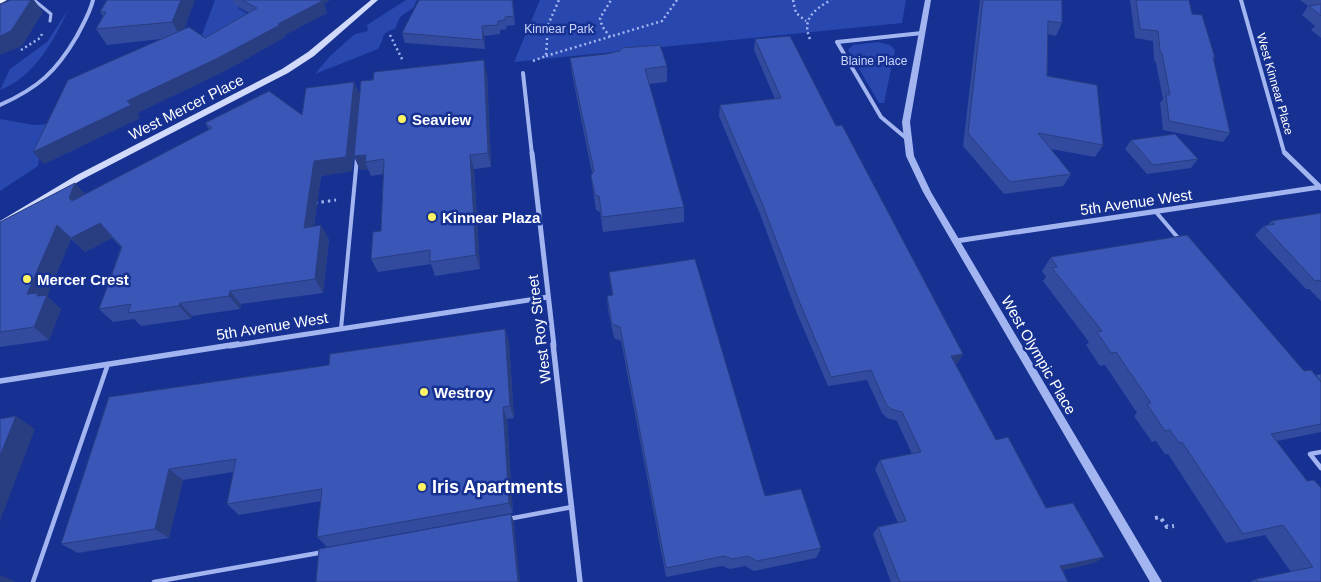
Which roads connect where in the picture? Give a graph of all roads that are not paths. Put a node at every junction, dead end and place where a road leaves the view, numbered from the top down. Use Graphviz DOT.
graph roads {
  1 [pos="34,0"];
  2 [pos="93,0"];
  3 [pos="375,0"];
  4 [pos="928,0"];
  5 [pos="1241,0"];
  6 [pos="50,21"];
  7 [pos="922,33"];
  8 [pos="523,73"];
  9 [pos="0,104"];
  10 [pos="906,138"];
  11 [pos="358,155"];
  12 [pos="1320,188"];
  13 [pos="1156,212"];
  14 [pos="0,225"];
  15 [pos="956,241"];
  16 [pos="1180,241"];
  17 [pos="548,297"];
  18 [pos="340,328"];
  19 [pos="108,364"];
  20 [pos="0,381"];
  21 [pos="1321,452"];
  22 [pos="1321,468"];
  23 [pos="572,508"];
  24 [pos="506,520"];
  25 [pos="330,551"];
  26 [pos="33,582"];
  27 [pos="154,582"];
  28 [pos="580,582"];
  29 [pos="1156,582"];
  1 -- 6 [label="lane"];
  2 -- 9 [label="street"];
  3 -- 14 [label="main road, West Mercer Place"];
  4 -- 7 [label="street, West Olympic Place"];
  5 -- 12 [label="street, West Kinnear Place"];
  7 -- 10 [label="street, West Olympic Place"];
  7 -- 10 [label="street"];
  8 -- 17 [label="street, West Roy Street"];
  10 -- 15 [label="street, West Olympic Place"];
  11 -- 18 [label="lane"];
  12 -- 13 [label="street, 5th Avenue West"];
  13 -- 15 [label="street, 5th Avenue West"];
  13 -- 16 [label="lane"];
  15 -- 29 [label="street, West Olympic Place"];
  17 -- 18 [label="street, 5th Avenue West"];
  17 -- 23 [label="street, West Roy Street"];
  18 -- 19 [label="street, 5th Avenue West"];
  19 -- 20 [label="street, 5th Avenue West"];
  19 -- 26 [label="lane"];
  21 -- 22 [label="lane"];
  23 -- 24 [label="lane"];
  23 -- 28 [label="street, West Roy Street"];
  25 -- 27 [label="lane"];
}
